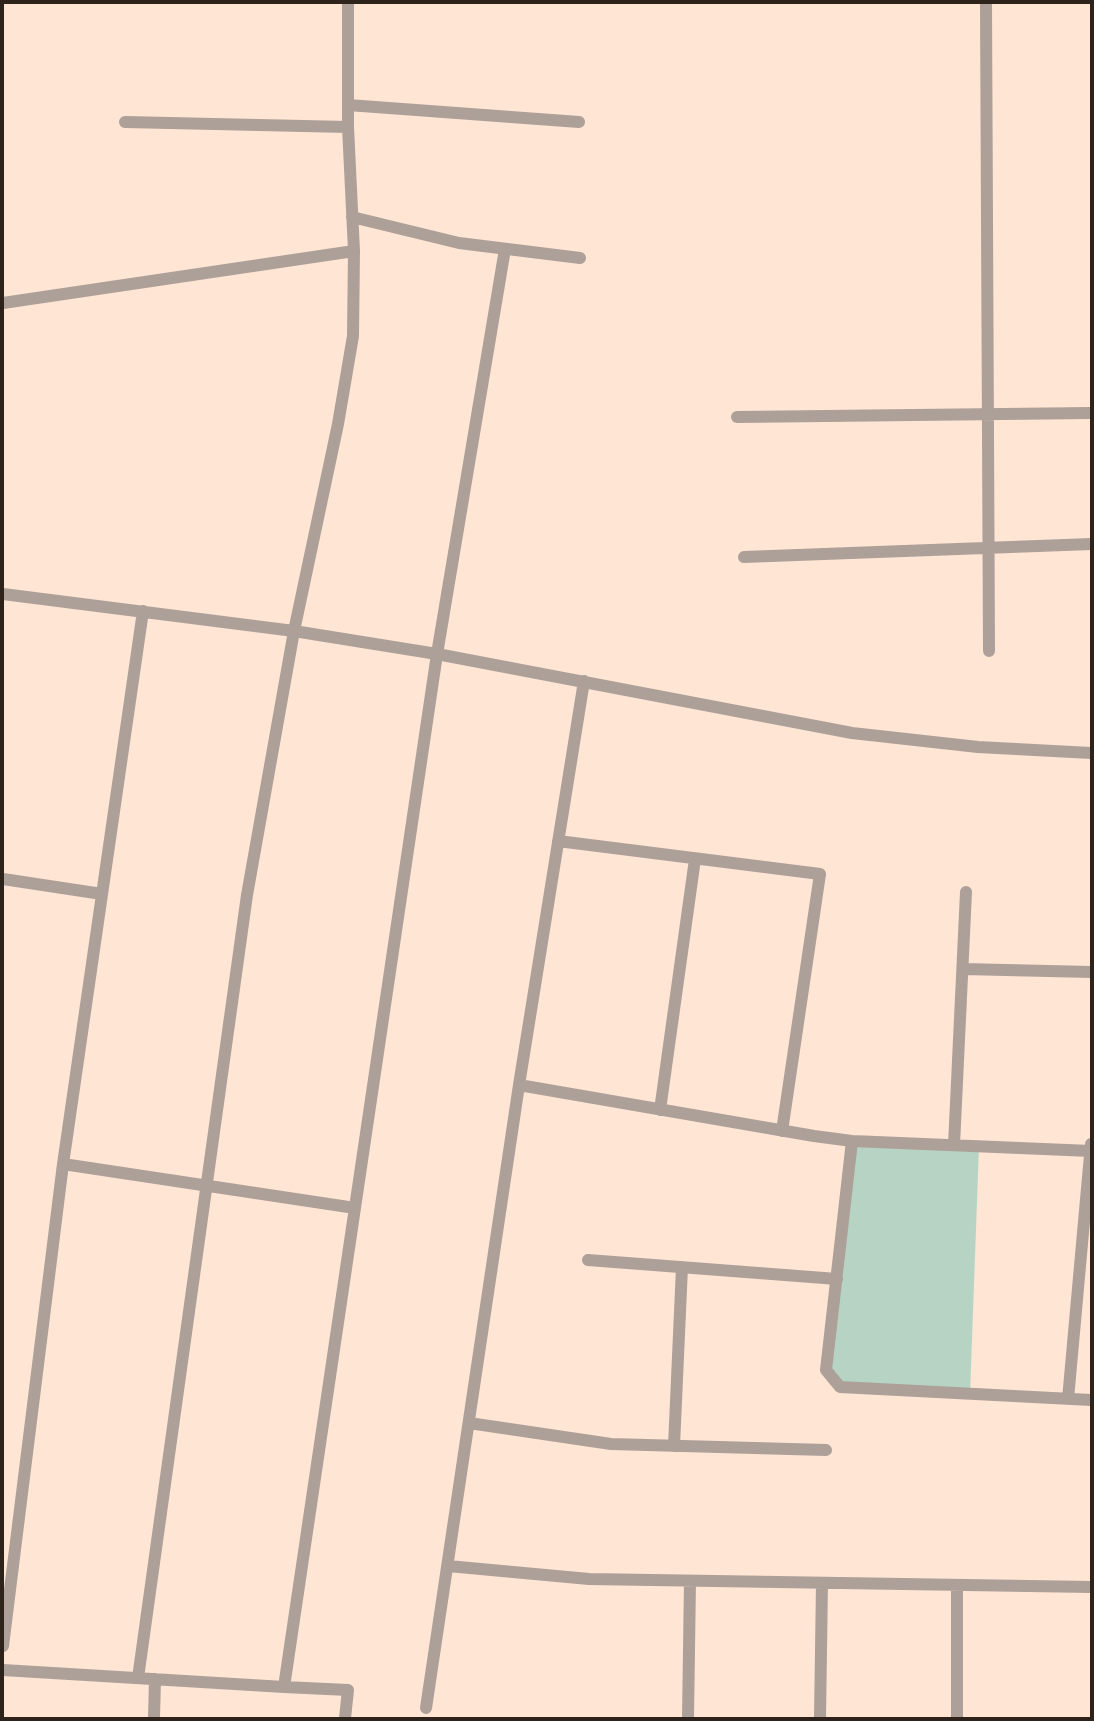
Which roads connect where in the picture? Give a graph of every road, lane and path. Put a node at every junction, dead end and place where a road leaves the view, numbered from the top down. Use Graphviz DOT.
graph roads {
  1 [pos="348,3"];
  2 [pos="986,3"];
  3 [pos="348,105"];
  4 [pos="125,122"];
  5 [pos="579,122"];
  6 [pos="348,127"];
  7 [pos="352,217"];
  8 [pos="505,249"];
  9 [pos="354,251"];
  10 [pos="580,258"];
  11 [pos="3,303"];
  12 [pos="1091,413"];
  13 [pos="988,415"];
  14 [pos="737,417"];
  15 [pos="1091,544"];
  16 [pos="989,548"];
  17 [pos="744,557"];
  18 [pos="3,594"];
  19 [pos="143,611"];
  20 [pos="294,631"];
  21 [pos="990,651"];
  22 [pos="437,654"];
  23 [pos="584,681"];
  24 [pos="1091,753"];
  25 [pos="558,841"];
  26 [pos="696,858"];
  27 [pos="3,879"];
  28 [pos="966,892"];
  29 [pos="102,894"];
  30 [pos="963,969"];
  31 [pos="1091,972"];
  32 [pos="519,1085"];
  33 [pos="660,1110"];
  34 [pos="782,1131"];
  35 [pos="852,1141"];
  36 [pos="954,1145"];
  37 [pos="1091,1148"];
  38 [pos="63,1164"];
  39 [pos="205,1186"];
  40 [pos="355,1208"];
  41 [pos="588,1260"];
  42 [pos="682,1267"];
  43 [pos="837,1279"];
  44 [pos="1068,1399"];
  45 [pos="1091,1400"];
  46 [pos="469,1423"];
  47 [pos="674,1446"];
  48 [pos="826,1450"];
  49 [pos="448,1566"];
  50 [pos="690,1581"];
  51 [pos="822,1583"];
  52 [pos="957,1585"];
  53 [pos="1091,1588"];
  54 [pos="3,1646"];
  55 [pos="3,1670"];
  56 [pos="138,1678"];
  57 [pos="156,1680"];
  58 [pos="284,1687"];
  59 [pos="426,1708"];
  60 [pos="154,1718"];
  61 [pos="345,1718"];
  62 [pos="688,1718"];
  63 [pos="820,1718"];
  64 [pos="957,1718"];
  1 -- 3 [label="street"];
  2 -- 13 [label="street"];
  3 -- 5 [label="street"];
  3 -- 6 [label="street"];
  4 -- 6 [label="street"];
  6 -- 7 [label="street"];
  7 -- 8 [label="street"];
  7 -- 9 [label="street"];
  8 -- 10 [label="street"];
  8 -- 22 [label="street"];
  9 -- 11 [label="street"];
  9 -- 20 [label="street"];
  12 -- 13 [label="street"];
  13 -- 14 [label="street"];
  13 -- 16 [label="street"];
  15 -- 16 [label="street"];
  16 -- 17 [label="street"];
  16 -- 21 [label="street"];
  18 -- 19 [label="street"];
  19 -- 20 [label="street"];
  19 -- 29 [label="street"];
  20 -- 22 [label="street"];
  20 -- 39 [label="street"];
  22 -- 23 [label="street"];
  22 -- 40 [label="street"];
  23 -- 24 [label="street"];
  23 -- 25 [label="street"];
  25 -- 26 [label="street"];
  25 -- 32 [label="street"];
  26 -- 33 [label="street"];
  26 -- 34 [label="street"];
  27 -- 29 [label="street"];
  28 -- 30 [label="street"];
  29 -- 38 [label="street"];
  30 -- 31 [label="street"];
  30 -- 36 [label="street"];
  32 -- 33 [label="street"];
  32 -- 46 [label="street"];
  33 -- 34 [label="street"];
  34 -- 35 [label="street"];
  35 -- 36 [label="street"];
  35 -- 43 [label="street"];
  36 -- 37 [label="street"];
  37 -- 44 [label="street"];
  38 -- 39 [label="street"];
  38 -- 54 [label="street"];
  39 -- 40 [label="street"];
  39 -- 56 [label="street"];
  40 -- 58 [label="street"];
  41 -- 42 [label="street"];
  42 -- 43 [label="street"];
  42 -- 47 [label="street"];
  43 -- 44 [label="street"];
  44 -- 45 [label="street"];
  46 -- 47 [label="street"];
  46 -- 49 [label="street"];
  47 -- 48 [label="street"];
  49 -- 50 [label="street"];
  49 -- 59 [label="street"];
  50 -- 51 [label="street"];
  50 -- 62 [label="street"];
  51 -- 52 [label="street"];
  51 -- 63 [label="street"];
  52 -- 53 [label="street"];
  52 -- 64 [label="street"];
  55 -- 56 [label="street"];
  56 -- 57 [label="street"];
  57 -- 58 [label="street"];
  57 -- 60 [label="street"];
  58 -- 61 [label="street"];
}
